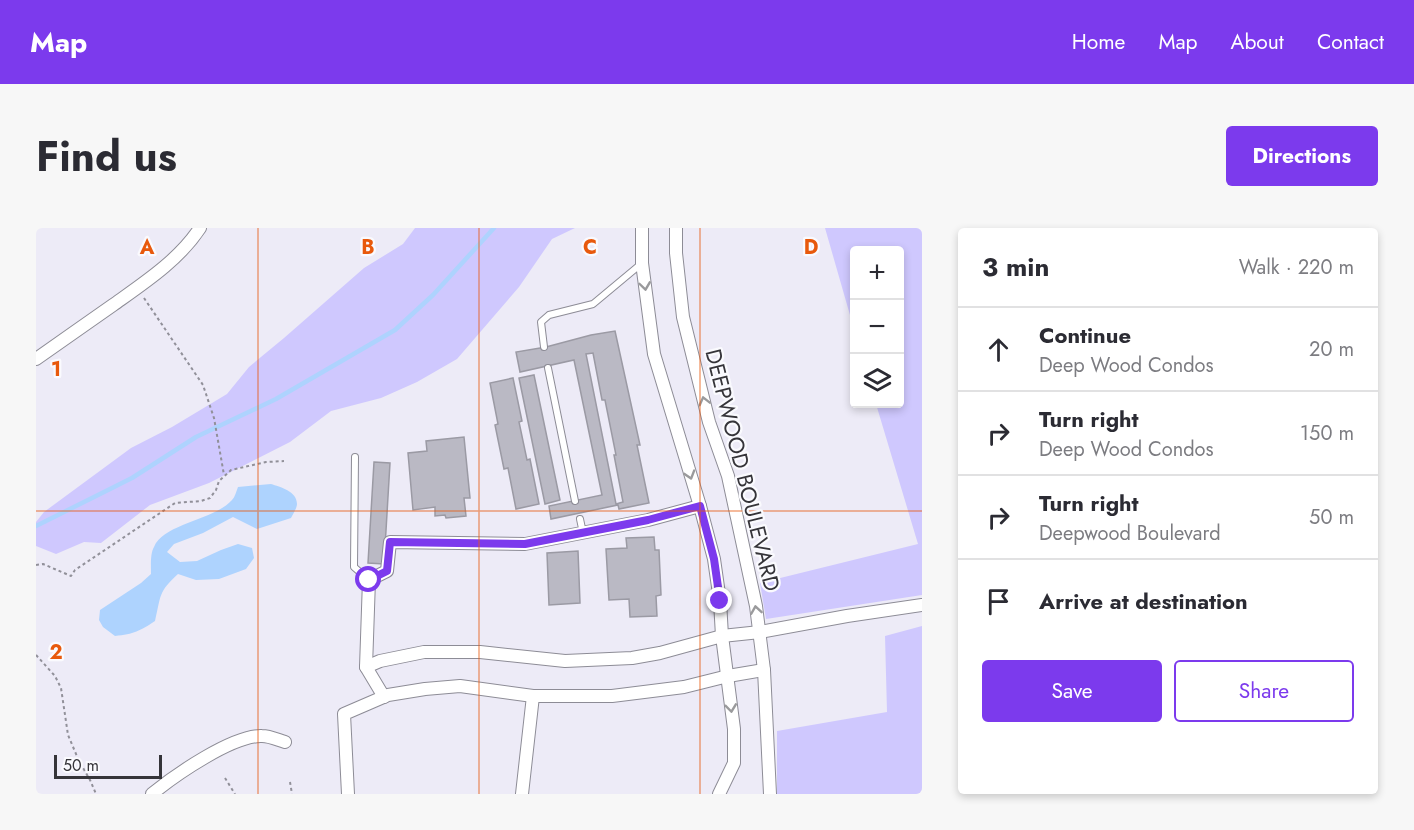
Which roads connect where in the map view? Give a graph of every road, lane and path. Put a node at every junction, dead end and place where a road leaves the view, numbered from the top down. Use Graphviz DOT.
graph roads {
  1 [pos="200,228"];
  2 [pos="642,228"];
  3 [pos="676,228"];
  4 [pos="642,263"];
  5 [pos="137,288"];
  6 [pos="544,348"];
  7 [pos="36,359"];
  8 [pos="548,368"];
  9 [pos="355,457"];
  10 [pos="284,461"];
  11 [pos="224,476"];
  12 [pos="575,501"];
  13 [pos="700,506"];
  14 [pos="580,519"];
  15 [pos="583,534"];
  16 [pos="36,565"];
  17 [pos="369,580"];
  18 [pos="922,605"];
  19 [pos="760,632"];
  20 [pos="722,636"];
  21 [pos="36,655"];
  22 [pos="366,667"];
  23 [pos="764,670"];
  24 [pos="728,676"];
  25 [pos="533,696"];
  26 [pos="384,697"];
  27 [pos="285,742"];
  28 [pos="225,778"];
  29 [pos="290,782"];
  30 [pos="96,794"];
  31 [pos="152,794"];
  32 [pos="235,794"];
  33 [pos="292,794"];
  34 [pos="348,794"];
  35 [pos="522,794"];
  36 [pos="719,794"];
  37 [pos="770,794"];
  1 -- 5 [label="street"];
  2 -- 4 [label="street"];
  19 -- 3 [label="street, DEEPWOOD BOULEVARD, one-way"];
  4 -- 6 [label="lane"];
  4 -- 13 [label="street, one-way"];
  5 -- 7 [label="street"];
  5 -- 11 [label="path"];
  8 -- 12 [label="lane"];
  9 -- 17 [label="lane"];
  10 -- 11 [label="path"];
  11 -- 16 [label="path"];
  13 -- 15 [label="street"];
  13 -- 20 [label="street"];
  14 -- 15 [label="lane"];
  15 -- 17 [label="street"];
  17 -- 22 [label="street"];
  18 -- 19 [label="street"];
  19 -- 20 [label="street"];
  19 -- 23 [label="street, DEEPWOOD BOULEVARD"];
  20 -- 22 [label="street"];
  20 -- 24 [label="street"];
  21 -- 30 [label="path"];
  22 -- 26 [label="street"];
  23 -- 24 [label="street"];
  23 -- 37 [label="street, DEEPWOOD BOULEVARD"];
  24 -- 25 [label="street"];
  24 -- 36 [label="street, one-way"];
  25 -- 26 [label="street"];
  25 -- 35 [label="street"];
  26 -- 34 [label="street"];
  27 -- 31 [label="street"];
  28 -- 32 [label="path"];
  29 -- 33 [label="path"];
}
